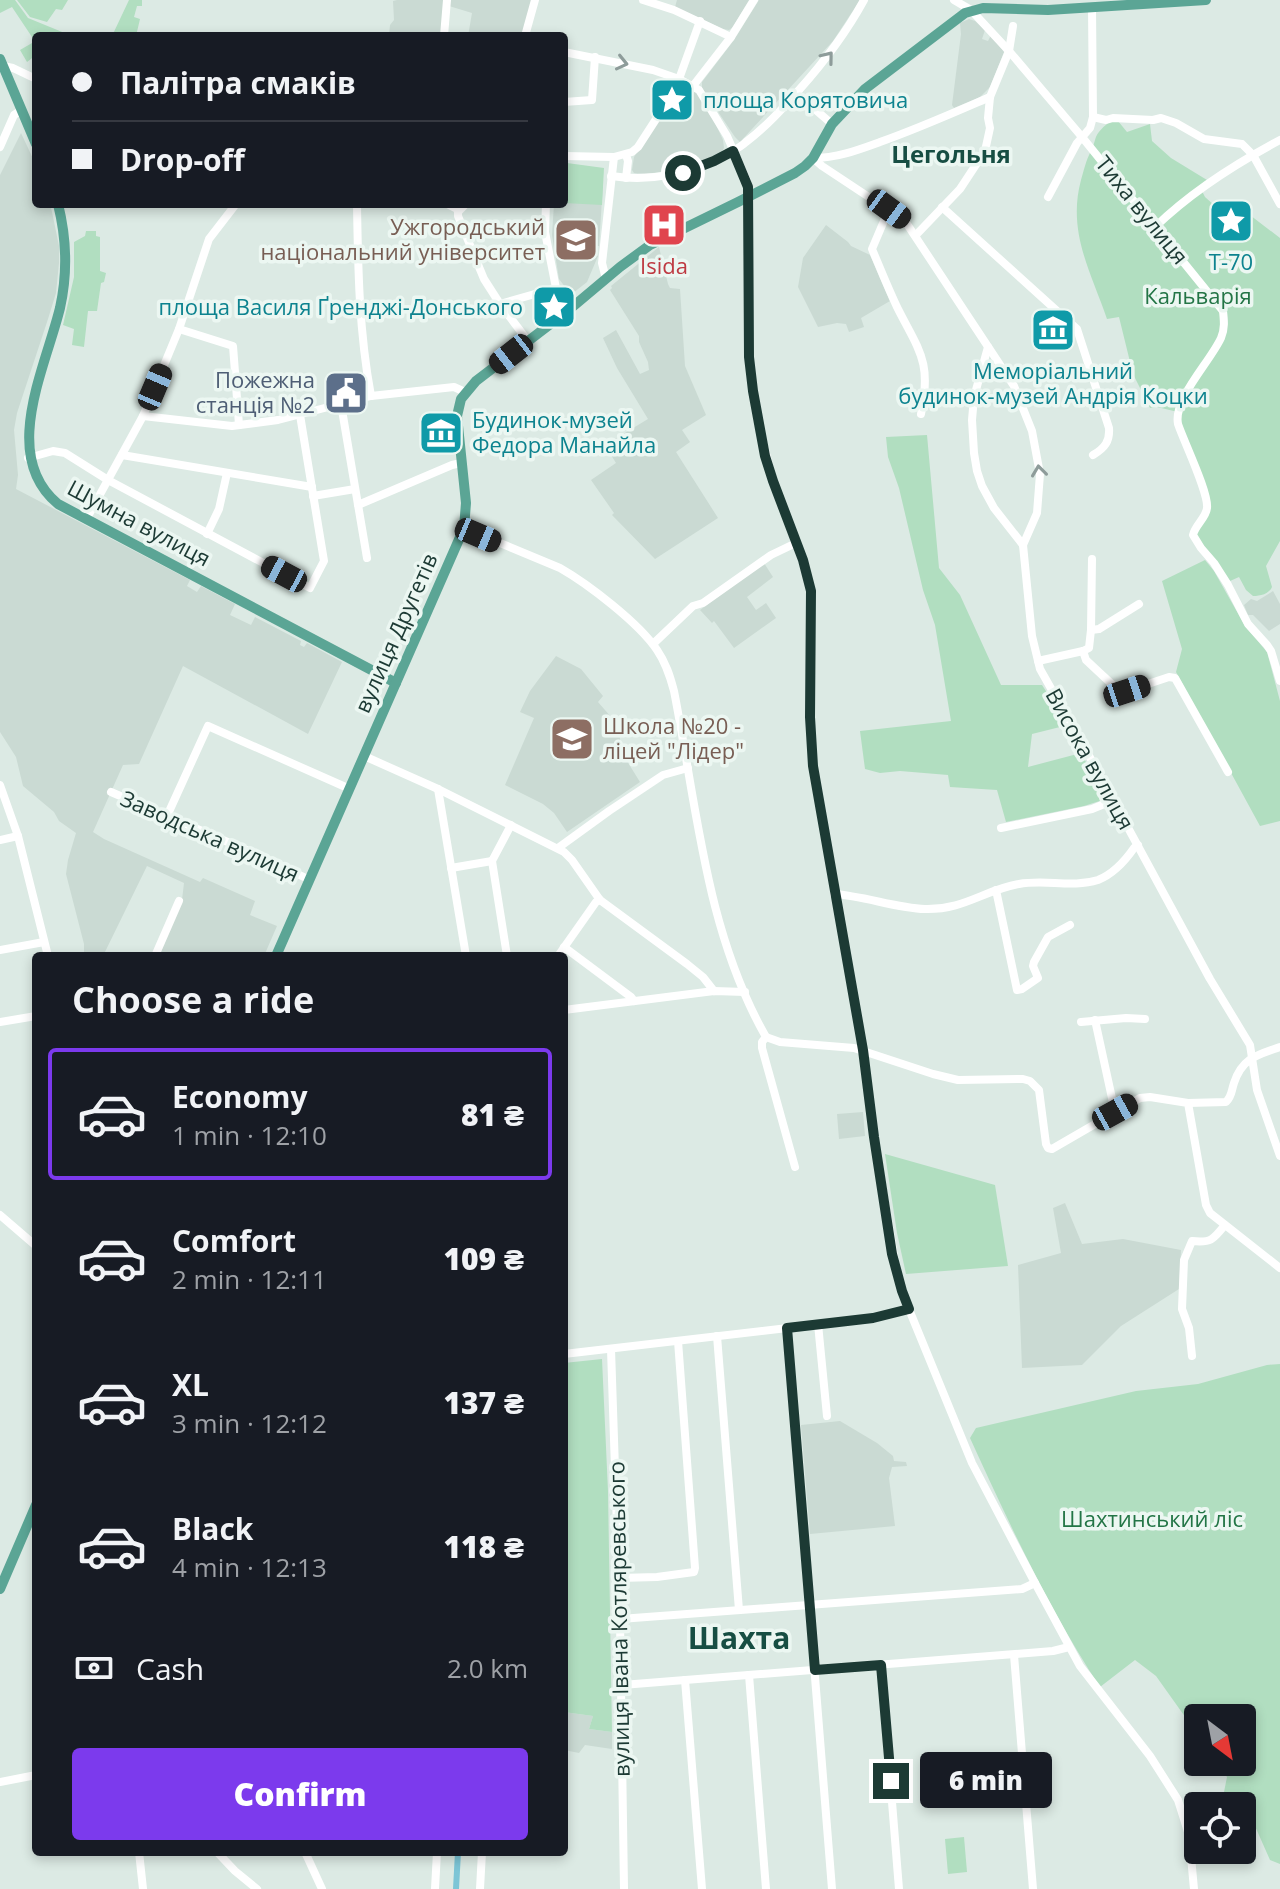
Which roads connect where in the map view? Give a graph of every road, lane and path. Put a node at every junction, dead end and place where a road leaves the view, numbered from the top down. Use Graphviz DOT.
graph roads {
  1 [pos="447,0"];
  2 [pos="535,0"];
  3 [pos="643,0"];
  4 [pos="754,0"];
  5 [pos="864,0"];
  6 [pos="954,0"];
  7 [pos="1206,0"];
  8 [pos="1135,2"];
  9 [pos="1092,7"];
  10 [pos="971,10"];
  11 [pos="700,21"];
  12 [pos="1013,26"];
  13 [pos="444,32"];
  14 [pos="526,32"];
  15 [pos="731,37"];
  16 [pos="1009,51"];
  17 [pos="568,53"];
  18 [pos="595,57"];
  19 [pos="2,62"];
  20 [pos="32,77"];
  21 [pos="679,79"];
  22 [pos="693,86"];
  23 [pos="796,93"];
  24 [pos="990,97"];
  25 [pos="568,102"];
  26 [pos="22,110"];
  27 [pos="660,113"];
  28 [pos="1093,117"];
  29 [pos="832,124"];
  30 [pos="32,134"];
  31 [pos="1082,137"];
  32 [pos="1280,140"];
  33 [pos="0,147"];
  34 [pos="733,151"];
  35 [pos="626,155"];
  36 [pos="1253,155"];
  37 [pos="568,156"];
  38 [pos="614,157"];
  39 [pos="813,158"];
  40 [pos="611,176"];
  41 [pos="626,178"];
  42 [pos="748,197"];
  43 [pos="1048,197"];
  44 [pos="1280,204"];
  45 [pos="942,207"];
  46 [pos="59,208"];
  47 [pos="233,208"];
  48 [pos="357,208"];
  49 [pos="455,208"];
  50 [pos="462,208"];
  51 [pos="546,208"];
  52 [pos="889,209"];
  53 [pos="458,212"];
  54 [pos="1155,227"];
  55 [pos="916,235"];
  56 [pos="606,279"];
  57 [pos="556,288"];
  58 [pos="500,304"];
  59 [pos="570,309"];
  60 [pos="179,329"];
  61 [pos="528,341"];
  62 [pos="988,347"];
  63 [pos="465,392"];
  64 [pos="371,396"];
  65 [pos="341,404"];
  66 [pos="921,414"];
  67 [pos="300,415"];
  68 [pos="143,416"];
  69 [pos="239,425"];
  70 [pos="122,455"];
  71 [pos="1093,455"];
  72 [pos="27,459"];
  73 [pos="461,463"];
  74 [pos="227,473"];
  75 [pos="108,480"];
  76 [pos="355,489"];
  77 [pos="312,492"];
  78 [pos="358,505"];
  79 [pos="87,518"];
  80 [pos="464,528"];
  81 [pos="207,534"];
  82 [pos="796,543"];
  83 [pos="1023,545"];
  84 [pos="367,558"];
  85 [pos="1092,559"];
  86 [pos="1139,604"];
  87 [pos="1091,630"];
  88 [pos="653,644"];
  89 [pos="1083,651"];
  90 [pos="1038,661"];
  91 [pos="1278,668"];
  92 [pos="1280,681"];
  93 [pos="396,683"];
  94 [pos="364,756"];
  95 [pos="688,768"];
  96 [pos="1228,772"];
  97 [pos="0,785"];
  98 [pos="350,789"];
  99 [pos="438,789"];
  100 [pos="111,792"];
  101 [pos="1114,800"];
  102 [pos="167,816"];
  103 [pos="511,825"];
  104 [pos="1001,828"];
  105 [pos="18,836"];
  106 [pos="0,840"];
  107 [pos="1138,845"];
  108 [pos="558,848"];
  109 [pos="492,861"];
  110 [pos="451,868"];
  111 [pos="310,880"];
  112 [pos="996,890"];
  113 [pos="834,894"];
  114 [pos="600,900"];
  115 [pos="179,901"];
  116 [pos="1070,925"];
  117 [pos="44,942"];
  118 [pos="564,947"];
  119 [pos="0,950"];
  120 [pos="47,952"];
  121 [pos="157,952"];
  122 [pos="278,952"];
  123 [pos="465,952"];
  124 [pos="506,952"];
  125 [pos="561,952"];
  126 [pos="714,991"];
  127 [pos="745,992"];
  128 [pos="634,1001"];
  129 [pos="568,1009"];
  130 [pos="32,1017"];
  131 [pos="1145,1019"];
  132 [pos="1095,1020"];
  133 [pos="0,1022"];
  134 [pos="1081,1022"];
  135 [pos="766,1037"];
  136 [pos="1280,1047"];
  137 [pos="863,1050"];
  138 [pos="1252,1057"];
  139 [pos="1188,1103"];
  140 [pos="1115,1112"];
  141 [pos="1280,1156"];
  142 [pos="795,1167"];
  143 [pos="0,1215"];
  144 [pos="1225,1225"];
  145 [pos="32,1243"];
  146 [pos="1280,1268"];
  147 [pos="909,1309"];
  148 [pos="818,1324"];
  149 [pos="787,1328"];
  150 [pos="717,1336"];
  151 [pos="678,1341"];
  152 [pos="611,1349"];
  153 [pos="568,1354"];
  154 [pos="1192,1356"];
  155 [pos="827,1416"];
  156 [pos="32,1514"];
  157 [pos="619,1578"];
  158 [pos="1035,1583"];
  159 [pos="0,1589"];
  160 [pos="809,1605"];
  161 [pos="739,1610"];
  162 [pos="620,1619"];
  163 [pos="1069,1647"];
  164 [pos="1014,1655"];
  165 [pos="881,1665"];
  166 [pos="815,1670"];
  167 [pos="749,1675"];
  168 [pos="685,1680"];
  169 [pos="622,1685"];
  170 [pos="32,1776"];
  171 [pos="0,1782"];
  172 [pos="139,1856"];
  173 [pos="221,1856"];
  174 [pos="307,1856"];
  175 [pos="437,1856"];
  176 [pos="482,1856"];
  177 [pos="143,1889"];
  178 [pos="257,1889"];
  179 [pos="322,1889"];
  180 [pos="435,1889"];
  181 [pos="480,1889"];
  182 [pos="624,1889"];
  183 [pos="702,1889"];
  184 [pos="766,1889"];
  185 [pos="832,1889"];
  186 [pos="899,1889"];
  187 [pos="1033,1889"];
  188 [pos="1194,1889"];
  1 -- 13 [label="street"];
  2 -- 14 [label="street"];
  3 -- 11 [label="street"];
  4 -- 15 [label="street"];
  23 -- 5 [label="street, one-way"];
  6 -- 10 [label="street, Тиха вулиця"];
  7 -- 8 [label="main road"];
  8 -- 9 [label="main road"];
  9 -- 10 [label="main road"];
  9 -- 28 [label="street"];
  10 -- 16 [label="street, Тиха вулиця"];
  10 -- 29 [label="main road"];
  11 -- 15 [label="street"];
  11 -- 21 [label="street"];
  12 -- 16 [label="street"];
  15 -- 22 [label="street"];
  16 -- 24 [label="street"];
  16 -- 31 [label="street, Тиха вулиця"];
  17 -- 18 [label="street"];
  18 -- 21 [label="street, one-way"];
  18 -- 25 [label="street"];
  19 -- 20 [label="street"];
  19 -- 26 [label="main road"];
  21 -- 22 [label="street"];
  21 -- 27 [label="street"];
  22 -- 27 [label="street"];
  22 -- 34 [label="street"];
  23 -- 29 [label="street"];
  23 -- 34 [label="street"];
  24 -- 39 [label="street"];
  24 -- 45 [label="street"];
  26 -- 30 [label="main road"];
  26 -- 33 [label="street"];
  27 -- 35 [label="street"];
  28 -- 31 [label="street"];
  28 -- 36 [label="street"];
  29 -- 39 [label="main road"];
  31 -- 43 [label="street"];
  31 -- 54 [label="street, Тиха вулиця"];
  32 -- 36 [label="street"];
  34 -- 41 [label="street"];
  34 -- 42 [label="street"];
  35 -- 38 [label="street"];
  35 -- 41 [label="street"];
  36 -- 44 [label="street"];
  36 -- 54 [label="street"];
  37 -- 38 [label="street"];
  38 -- 40 [label="street"];
  39 -- 42 [label="main road"];
  39 -- 52 [label="street"];
  40 -- 41 [label="street"];
  40 -- 56 [label="street"];
  42 -- 56 [label="main road"];
  42 -- 82 [label="street"];
  45 -- 55 [label="street"];
  45 -- 71 [label="street"];
  46 -- 72 [label="main road, Шумна вулиця"];
  47 -- 60 [label="street"];
  48 -- 64 [label="street"];
  49 -- 53 [label="street"];
  50 -- 53 [label="street"];
  51 -- 57 [label="street"];
  52 -- 55 [label="street"];
  52 -- 66 [label="street"];
  53 -- 58 [label="street"];
  54 -- 91 [label="street, Тиха вулиця"];
  55 -- 62 [label="street"];
  56 -- 59 [label="main road"];
  57 -- 58 [label="street"];
  57 -- 59 [label="street"];
  58 -- 61 [label="street"];
  59 -- 61 [label="main road"];
  60 -- 68 [label="street"];
  60 -- 69 [label="street"];
  61 -- 63 [label="main road"];
  83 -- 62 [label="street, one-way"];
  62 -- 83 [label="street"];
  63 -- 64 [label="street"];
  63 -- 73 [label="main road, вулиця Другетів"];
  64 -- 65 [label="street"];
  65 -- 67 [label="street"];
  65 -- 76 [label="street"];
  67 -- 69 [label="street"];
  67 -- 77 [label="street"];
  68 -- 69 [label="street"];
  68 -- 70 [label="street"];
  70 -- 74 [label="street"];
  70 -- 75 [label="street"];
  72 -- 75 [label="street"];
  72 -- 79 [label="main road, Шумна вулиця"];
  73 -- 78 [label="street"];
  73 -- 80 [label="main road, вулиця Другетів"];
  74 -- 77 [label="street"];
  74 -- 81 [label="street"];
  75 -- 79 [label="street"];
  75 -- 81 [label="street"];
  76 -- 77 [label="street"];
  76 -- 78 [label="street"];
  77 -- 81 [label="street"];
  78 -- 84 [label="street"];
  79 -- 93 [label="main road, Шумна вулиця"];
  80 -- 88 [label="street"];
  80 -- 93 [label="main road, вулиця Другетів"];
  82 -- 88 [label="street"];
  82 -- 113 [label="street"];
  83 -- 90 [label="street, Висока вулиця"];
  85 -- 87 [label="street"];
  86 -- 87 [label="street"];
  87 -- 89 [label="street"];
  88 -- 95 [label="street"];
  89 -- 90 [label="street"];
  89 -- 96 [label="street"];
  90 -- 101 [label="street, Висока вулиця"];
  91 -- 92 [label="street"];
  93 -- 94 [label="main road, вулиця Другетів"];
  94 -- 98 [label="main road, вулиця Другетів"];
  94 -- 99 [label="street"];
  95 -- 108 [label="street"];
  95 -- 127 [label="street"];
  97 -- 105 [label="street"];
  98 -- 102 [label="street"];
  98 -- 111 [label="main road, вулиця Другетів"];
  99 -- 103 [label="street"];
  99 -- 110 [label="street"];
  100 -- 102 [label="street, Заводська вулиця"];
  101 -- 104 [label="street"];
  101 -- 107 [label="street, Висока вулиця"];
  102 -- 111 [label="street, Заводська вулиця"];
  103 -- 108 [label="street"];
  103 -- 109 [label="street"];
  105 -- 106 [label="street"];
  105 -- 117 [label="street"];
  107 -- 112 [label="street"];
  107 -- 138 [label="street, Висока вулиця"];
  108 -- 114 [label="street"];
  109 -- 110 [label="street"];
  109 -- 124 [label="street"];
  110 -- 123 [label="street"];
  111 -- 122 [label="main road, вулиця Другетів"];
  112 -- 113 [label="street"];
  112 -- 116 [label="street"];
  113 -- 137 [label="street"];
  114 -- 118 [label="street"];
  114 -- 126 [label="street"];
  115 -- 121 [label="street"];
  117 -- 119 [label="street"];
  117 -- 120 [label="street"];
  118 -- 125 [label="street"];
  118 -- 128 [label="street"];
  126 -- 127 [label="street"];
  126 -- 128 [label="street"];
  127 -- 135 [label="street"];
  128 -- 129 [label="street"];
  130 -- 133 [label="street"];
  131 -- 132 [label="street"];
  132 -- 134 [label="street"];
  132 -- 140 [label="street"];
  135 -- 137 [label="street"];
  135 -- 142 [label="street"];
  136 -- 138 [label="street"];
  137 -- 140 [label="street"];
  137 -- 147 [label="street"];
  138 -- 139 [label="street"];
  138 -- 141 [label="street, Висока вулиця"];
  139 -- 140 [label="street"];
  139 -- 144 [label="street"];
  143 -- 145 [label="street"];
  144 -- 146 [label="street"];
  144 -- 154 [label="street"];
  147 -- 148 [label="street"];
  147 -- 158 [label="street"];
  148 -- 149 [label="street"];
  148 -- 155 [label="street"];
  149 -- 150 [label="street"];
  149 -- 160 [label="street"];
  150 -- 151 [label="street"];
  150 -- 161 [label="street"];
  151 -- 152 [label="street"];
  151 -- 157 [label="street"];
  152 -- 153 [label="street"];
  152 -- 157 [label="street, вулиця Івана Котляревського"];
  156 -- 159 [label="main road"];
  157 -- 162 [label="street, вулиця Івана Котляревського"];
  158 -- 160 [label="street"];
  158 -- 163 [label="street"];
  160 -- 161 [label="street"];
  160 -- 166 [label="street"];
  161 -- 162 [label="street"];
  162 -- 169 [label="street, вулиця Івана Котляревського"];
  163 -- 164 [label="street"];
  163 -- 188 [label="street"];
  164 -- 165 [label="street"];
  164 -- 187 [label="street"];
  165 -- 166 [label="street"];
  165 -- 186 [label="street"];
  166 -- 167 [label="street"];
  166 -- 185 [label="street"];
  167 -- 168 [label="street"];
  167 -- 184 [label="street"];
  168 -- 169 [label="street"];
  168 -- 183 [label="street"];
  169 -- 182 [label="street, вулиця Івана Котляревського"];
  170 -- 171 [label="street"];
  172 -- 177 [label="street"];
  173 -- 178 [label="street"];
  174 -- 179 [label="street"];
  175 -- 180 [label="street"];
  176 -- 181 [label="street"];
}
